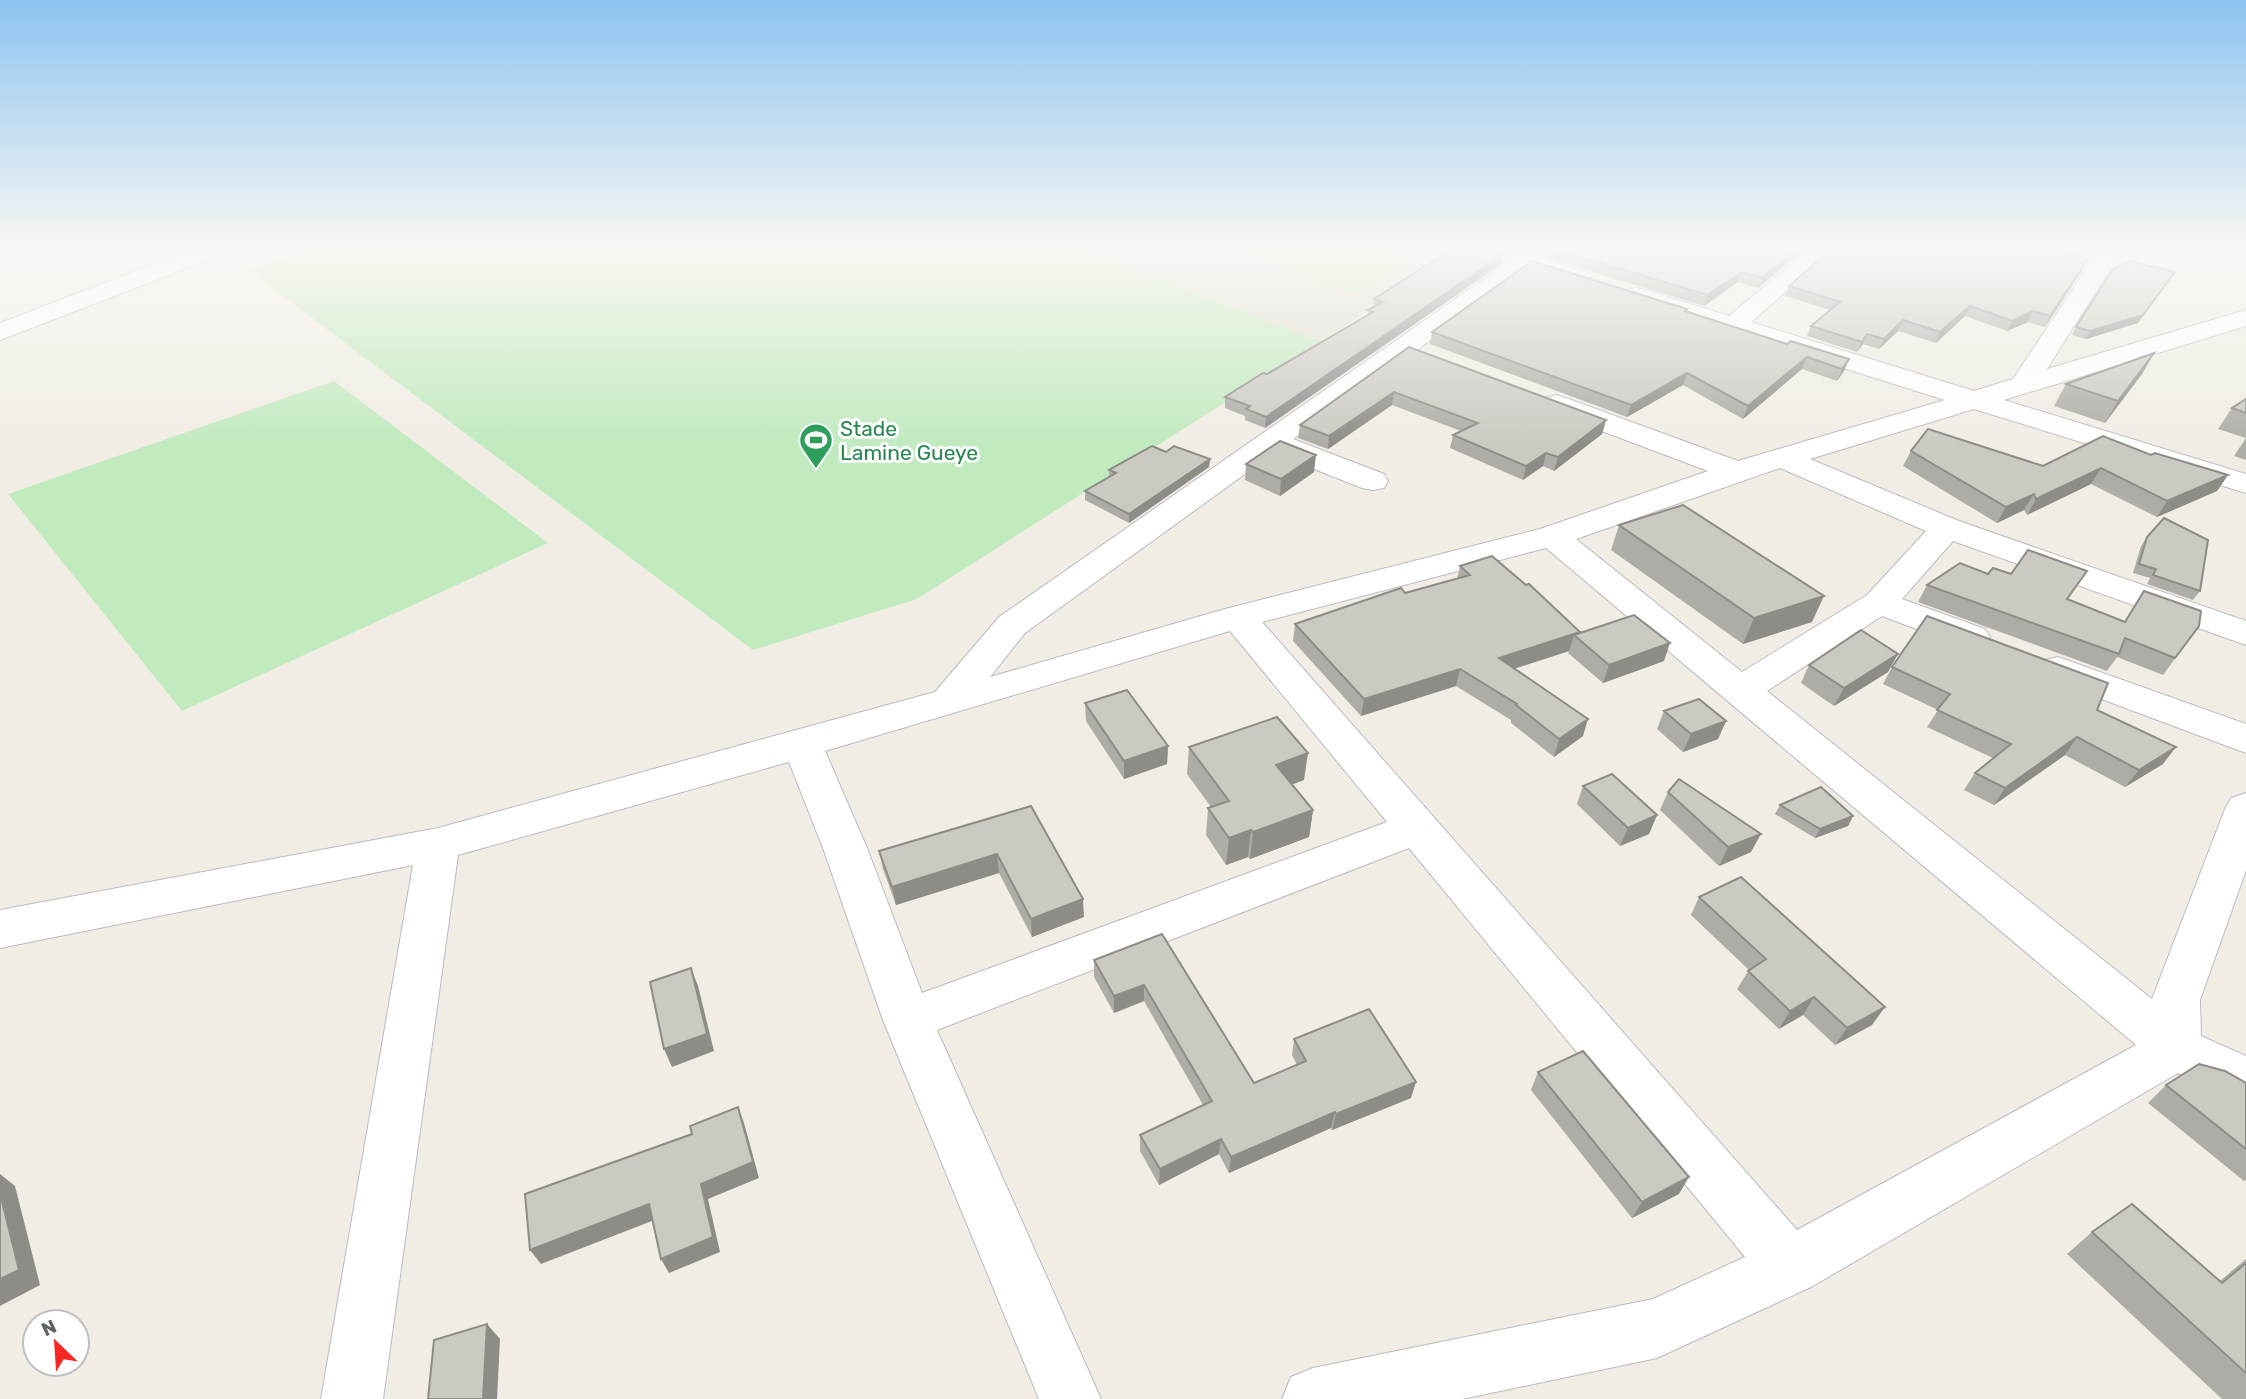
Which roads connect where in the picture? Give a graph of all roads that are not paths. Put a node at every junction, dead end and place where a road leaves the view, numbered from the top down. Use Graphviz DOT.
graph roads {
  1 [pos="44,315"];
  2 [pos="1460,315"];
  3 [pos="1701,315"];
  4 [pos="1745,315"];
  5 [pos="2069,315"];
  6 [pos="2246,318"];
  7 [pos="1733,325"];
  8 [pos="0,332"];
  9 [pos="2022,387"];
  10 [pos="1532,394"];
  11 [pos="1975,402"];
  12 [pos="1271,441"];
  13 [pos="1783,458"];
  14 [pos="1737,471"];
  15 [pos="1373,481"];
  16 [pos="2246,484"];
  17 [pos="1947,528"];
  18 [pos="1552,536"];
  19 [pos="1879,603"];
  20 [pos="1238,617"];
  21 [pos="2246,635"];
  22 [pos="1741,690"];
  23 [pos="948,702"];
  24 [pos="2246,738"];
  25 [pos="802,744"];
  26 [pos="2246,809"];
  27 [pos="1417,828"];
  28 [pos="438,844"];
  29 [pos="0,929"];
  30 [pos="908,1020"];
  31 [pos="2176,1048"];
  32 [pos="2246,1081"];
  33 [pos="1790,1266"];
  34 [pos="352,1399"];
  35 [pos="1070,1399"];
  36 [pos="1313,1399"];
  1 -- 8 [label="street"];
  2 -- 12 [label="street"];
  3 -- 7 [label="street"];
  4 -- 7 [label="street"];
  5 -- 9 [label="street"];
  6 -- 9 [label="street"];
  7 -- 11 [label="street"];
  9 -- 11 [label="street"];
  10 -- 14 [label="street"];
  11 -- 13 [label="street"];
  11 -- 16 [label="street"];
  12 -- 15 [label="street"];
  12 -- 23 [label="street"];
  13 -- 14 [label="street"];
  13 -- 17 [label="street"];
  14 -- 18 [label="street"];
  17 -- 19 [label="street"];
  17 -- 21 [label="street"];
  18 -- 20 [label="street"];
  18 -- 22 [label="street"];
  19 -- 22 [label="street"];
  19 -- 24 [label="street"];
  20 -- 23 [label="street"];
  20 -- 27 [label="street"];
  22 -- 31 [label="street"];
  23 -- 25 [label="street"];
  25 -- 28 [label="street"];
  25 -- 30 [label="street"];
  26 -- 31 [label="street"];
  27 -- 30 [label="street"];
  27 -- 33 [label="street"];
  28 -- 29 [label="street"];
  28 -- 34 [label="street"];
  30 -- 35 [label="street"];
  31 -- 32 [label="street"];
  31 -- 33 [label="street"];
  33 -- 36 [label="street"];
}
